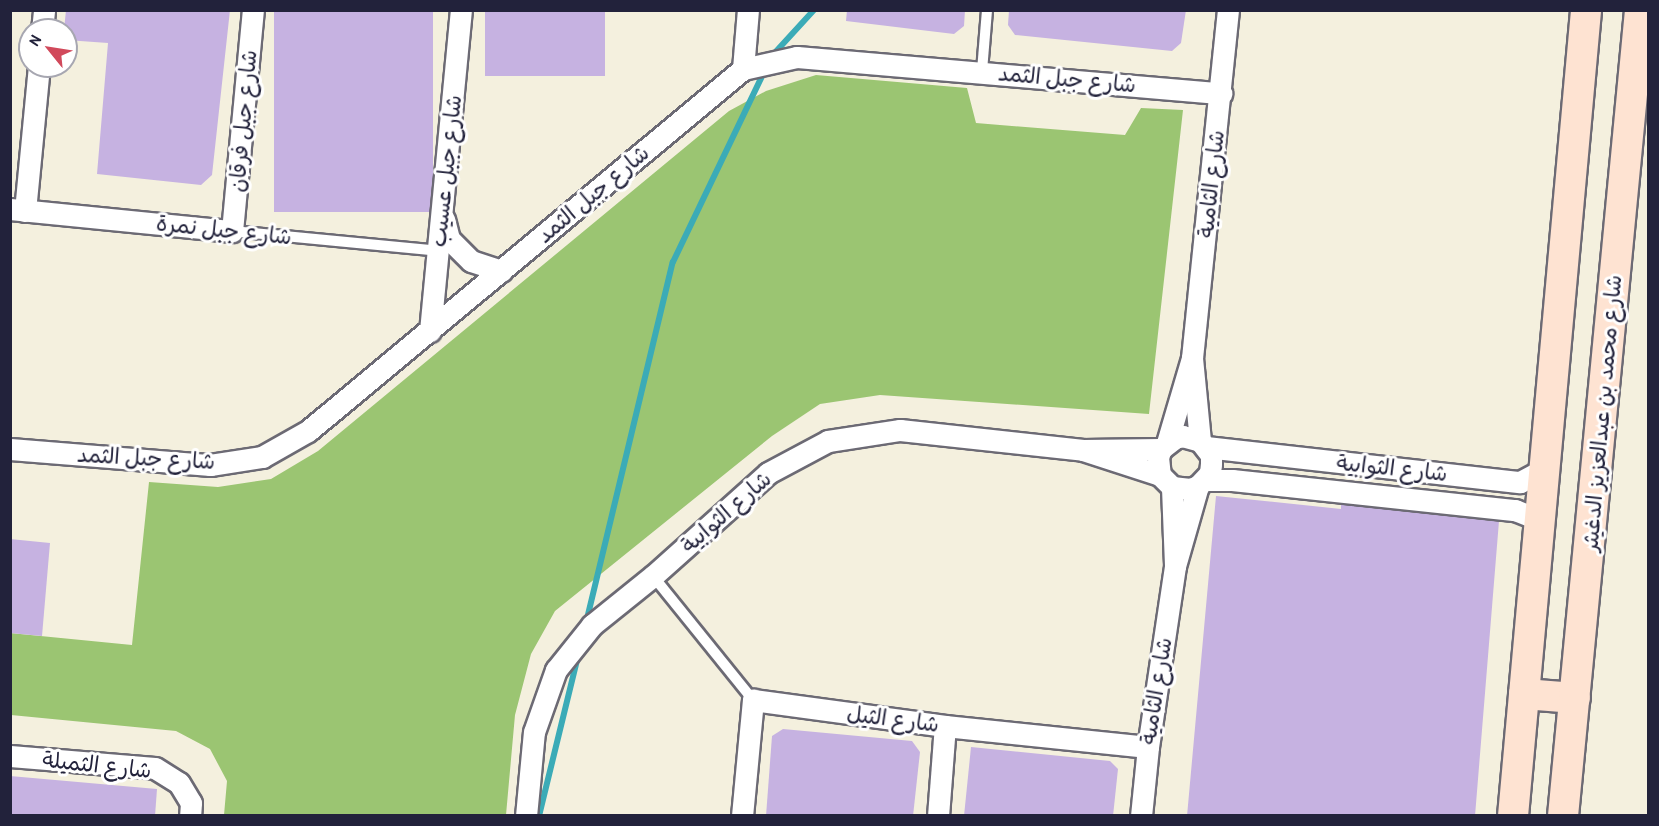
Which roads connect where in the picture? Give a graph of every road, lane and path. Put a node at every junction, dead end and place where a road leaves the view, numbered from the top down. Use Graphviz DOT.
graph roads {
  1 [pos="253,10"];
  2 [pos="461,10"];
  3 [pos="748,10"];
  4 [pos="987,10"];
  5 [pos="1228,10"];
  6 [pos="1586,10"];
  7 [pos="1640,10"];
  8 [pos="743,69"];
  9 [pos="982,72"];
  10 [pos="37,78"];
  11 [pos="1221,93"];
  12 [pos="18,210"];
  13 [pos="442,214"];
  14 [pos="232,231"];
  15 [pos="438,252"];
  16 [pos="501,271"];
  17 [pos="430,331"];
  18 [pos="1192,358"];
  19 [pos="1203,444"];
  20 [pos="1164,446"];
  21 [pos="10,449"];
  22 [pos="1083,450"];
  23 [pos="1544,469"];
  24 [pos="1166,481"];
  25 [pos="1201,483"];
  26 [pos="1540,520"];
  27 [pos="1175,566"];
  28 [pos="653,576"];
  29 [pos="1524,694"];
  30 [pos="1575,698"];
  31 [pos="753,700"];
  32 [pos="945,726"];
  33 [pos="1148,747"];
  34 [pos="10,756"];
  35 [pos="190,816"];
  36 [pos="526,816"];
  37 [pos="742,816"];
  38 [pos="938,816"];
  39 [pos="1142,816"];
  40 [pos="1513,816"];
  41 [pos="1563,816"];
  1 -- 14 [label="street, شارع جبل فرقان"];
  2 -- 13 [label="street, شارع جبل عسيب"];
  3 -- 8 [label="street"];
  4 -- 9 [label="lane"];
  5 -- 11 [label="street, شارع الثامية"];
  6 -- 23 [label="street"];
  7 -- 30 [label="street, شارع محمد بن عبدالعزيز الدغيثر"];
  8 -- 9 [label="street, شارع جبل الثمد"];
  8 -- 16 [label="street, شارع جبل الثمد"];
  9 -- 11 [label="street, شارع جبل الثمد"];
  10 -- 12 [label="street"];
  11 -- 18 [label="street, شارع الثامية"];
  12 -- 14 [label="street, شارع جبل نمرة"];
  13 -- 15 [label="street, شارع جبل عسيب"];
  13 -- 16 [label="street"];
  14 -- 15 [label="lane, شارع جبل نمرة"];
  15 -- 17 [label="street, شارع جبل عسيب"];
  16 -- 17 [label="street, شارع جبل الثمد"];
  17 -- 21 [label="street, شارع جبل الثمد"];
  18 -- 19 [label="street"];
  18 -- 20 [label="street"];
  19 -- 20 [label="street"];
  19 -- 23 [label="street, شارع الثوابية"];
  19 -- 25 [label="street"];
  20 -- 22 [label="street"];
  20 -- 24 [label="street"];
  22 -- 24 [label="street"];
  22 -- 28 [label="street, شارع الثوابية"];
  23 -- 26 [label="street"];
  24 -- 25 [label="street"];
  24 -- 27 [label="street"];
  25 -- 26 [label="street, شارع الثوابية"];
  25 -- 27 [label="street"];
  26 -- 29 [label="street"];
  27 -- 33 [label="street, شارع الثامية"];
  28 -- 31 [label="lane"];
  28 -- 36 [label="street, شارع الثوابية"];
  29 -- 30 [label="street"];
  29 -- 40 [label="street"];
  30 -- 41 [label="street, شارع محمد بن عبدالعزيز الدغيثر"];
  31 -- 32 [label="street, شارع الثيل"];
  31 -- 37 [label="street"];
  32 -- 33 [label="street, شارع الثيل"];
  32 -- 38 [label="street"];
  33 -- 39 [label="street, شارع الثامية"];
  34 -- 35 [label="street, شارع الثميلة"];
}
